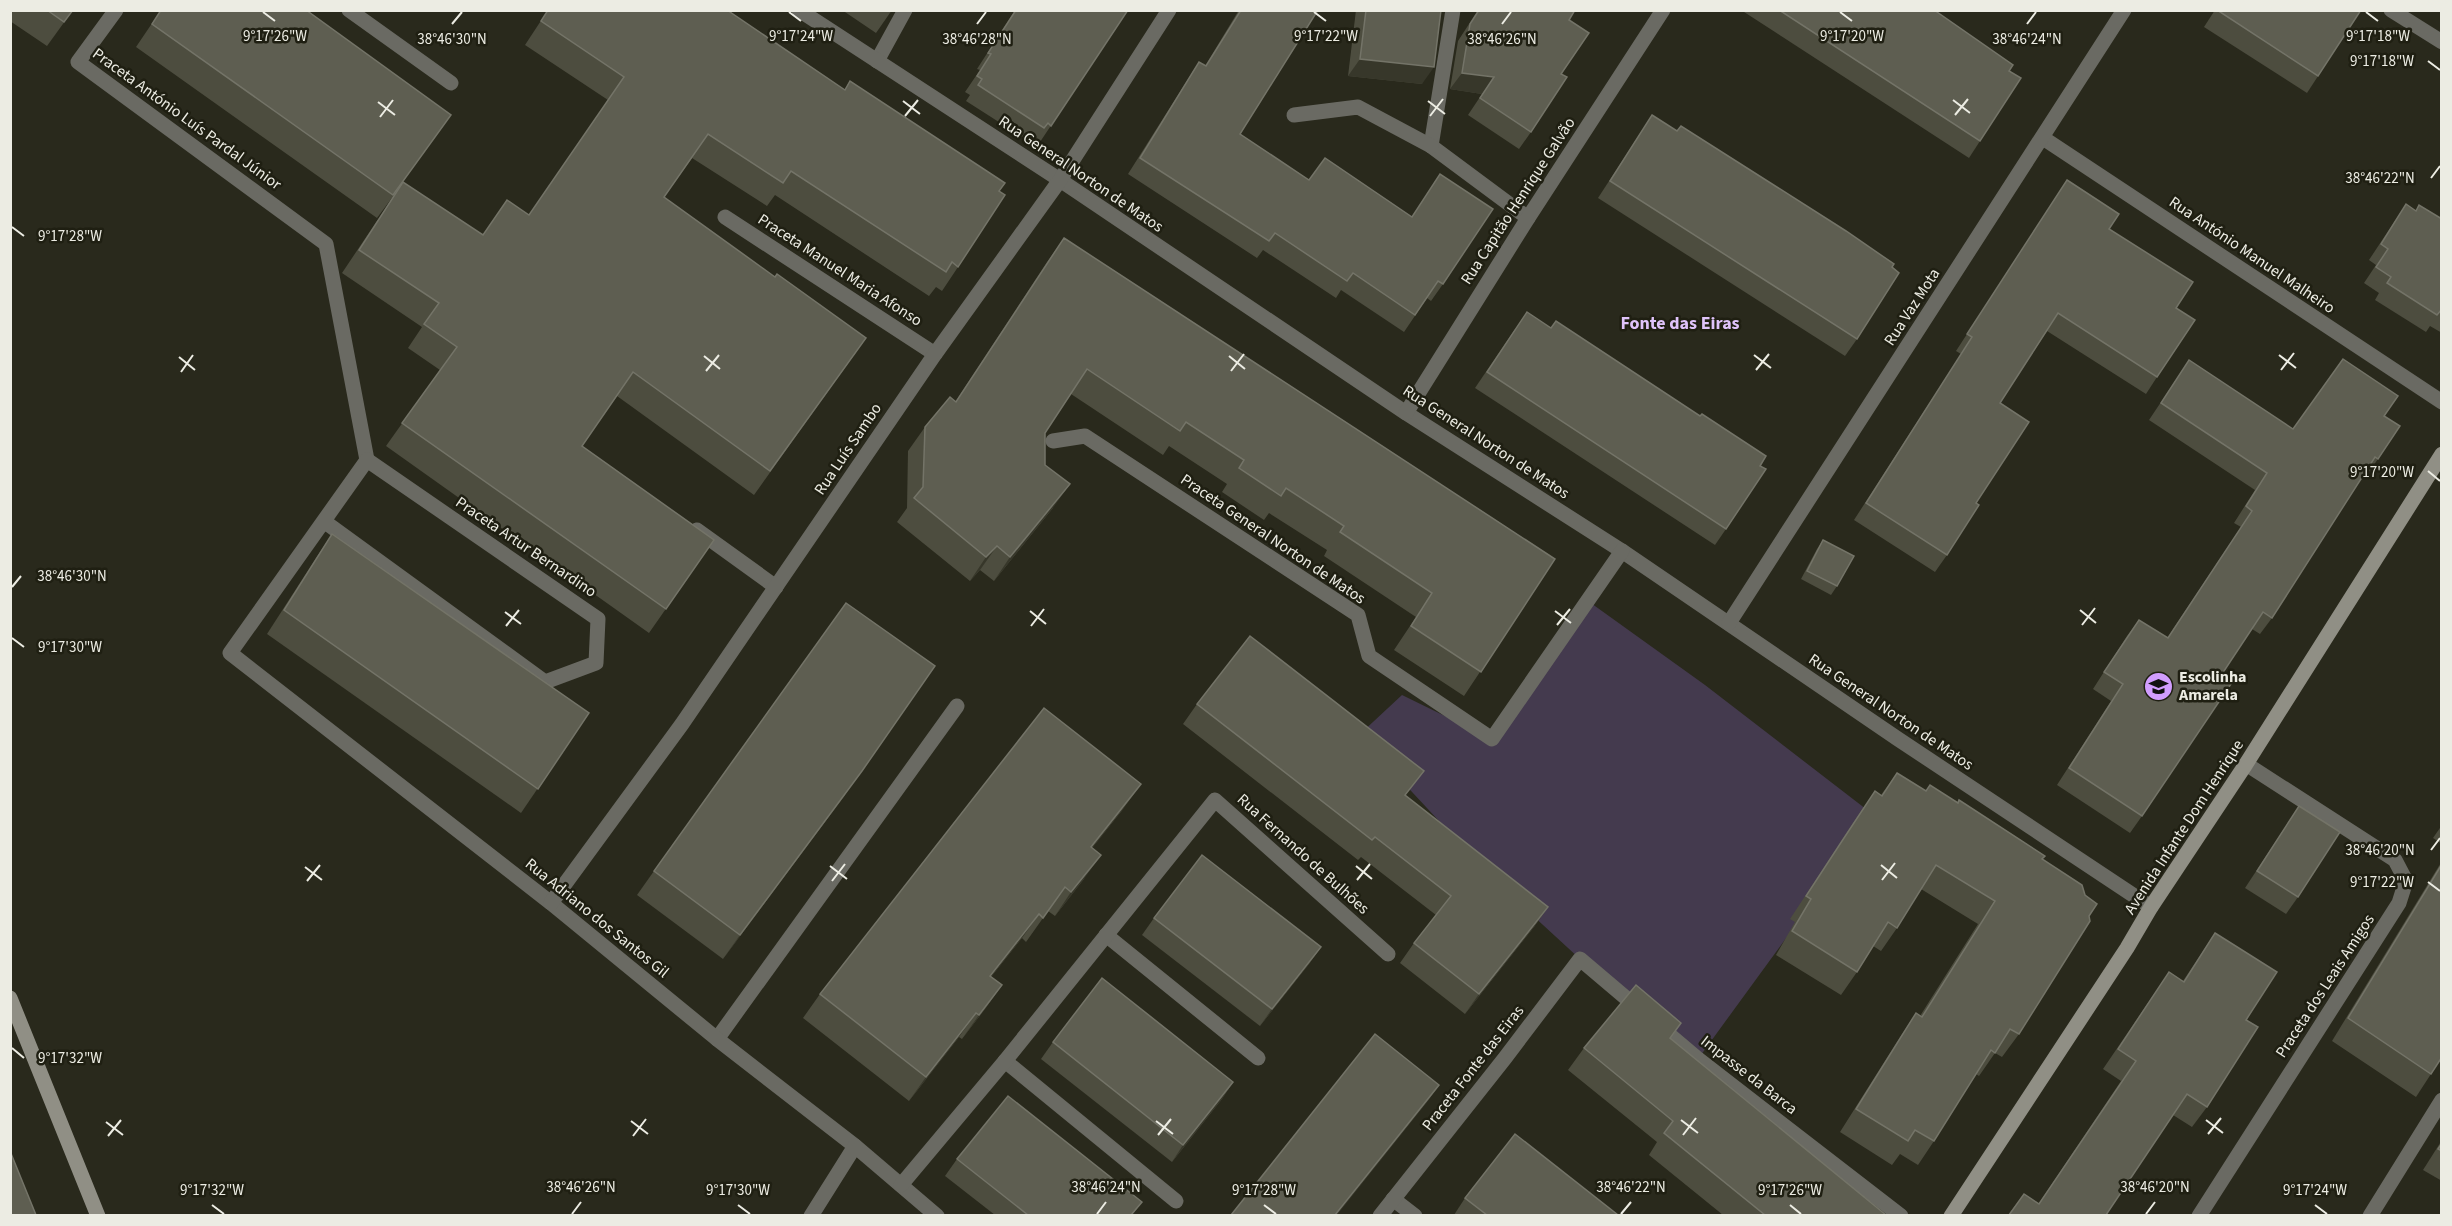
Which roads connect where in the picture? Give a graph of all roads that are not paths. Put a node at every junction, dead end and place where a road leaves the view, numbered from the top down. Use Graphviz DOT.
graph roads {
  1 [pos="116,10"];
  2 [pos="350,10"];
  3 [pos="799,10"];
  4 [pos="905,10"];
  5 [pos="1169,10"];
  6 [pos="1453,10"];
  7 [pos="1663,10"];
  8 [pos="2124,10"];
  9 [pos="2398,13"];
  10 [pos="2442,42"];
  11 [pos="877,61"];
  12 [pos="451,83"];
  13 [pos="1294,115"];
  14 [pos="2043,138"];
  15 [pos="1431,146"];
  16 [pos="1059,180"];
  17 [pos="725,217"];
  18 [pos="1527,218"];
  19 [pos="935,354"];
  20 [pos="2442,402"];
  21 [pos="1406,413"];
  22 [pos="1053,441"];
  23 [pos="2442,454"];
  24 [pos="367,460"];
  25 [pos="683,521"];
  26 [pos="325,522"];
  27 [pos="1623,551"];
  28 [pos="776,587"];
  29 [pos="1729,623"];
  30 [pos="957,706"];
  31 [pos="2246,764"];
  32 [pos="551,903"];
  33 [pos="2151,907"];
  34 [pos="1106,935"];
  35 [pos="1388,954"];
  36 [pos="1580,959"];
  37 [pos="10,998"];
  38 [pos="717,1039"];
  39 [pos="1258,1058"];
  40 [pos="1005,1061"];
  41 [pos="2442,1100"];
  42 [pos="855,1146"];
  43 [pos="901,1185"];
  44 [pos="1393,1199"];
  45 [pos="1176,1201"];
  46 [pos="98,1215"];
  47 [pos="811,1215"];
  48 [pos="937,1215"];
  49 [pos="1380,1215"];
  50 [pos="1415,1215"];
  51 [pos="1901,1215"];
  52 [pos="1951,1215"];
  53 [pos="2199,1215"];
  54 [pos="2370,1215"];
  1 -- 24 [label="street, Praceta António Luís Pardal Júnior"];
  2 -- 12 [label="street"];
  3 -- 11 [label="street, Rua General Norton de Matos"];
  4 -- 11 [label="street"];
  5 -- 16 [label="street, Rua Luís Sambo"];
  6 -- 15 [label="street"];
  7 -- 18 [label="street, Rua Capitão Henrique Galvão"];
  8 -- 14 [label="street, Rua Vaz Mota"];
  9 -- 10 [label="street"];
  11 -- 16 [label="street, Rua General Norton de Matos"];
  13 -- 15 [label="street"];
  14 -- 20 [label="street, Rua António Manuel Malheiro"];
  14 -- 29 [label="street, Rua Vaz Mota"];
  15 -- 18 [label="street"];
  16 -- 19 [label="street, Rua Luís Sambo"];
  16 -- 21 [label="street, Rua General Norton de Matos"];
  17 -- 19 [label="street, Praceta Manuel Maria Afonso"];
  18 -- 21 [label="street, Rua Capitão Henrique Galvão"];
  19 -- 28 [label="street, Rua Luís Sambo"];
  21 -- 27 [label="street, Rua General Norton de Matos"];
  22 -- 27 [label="street, Praceta General Norton de Matos"];
  23 -- 31 [label="street, Avenida Infante Dom Henrique"];
  24 -- 26 [label="street"];
  24 -- 26 [label="street, Praceta Artur Bernardino"];
  25 -- 28 [label="street"];
  26 -- 32 [label="street, Rua Adriano dos Santos Gil"];
  27 -- 29 [label="street, Rua General Norton de Matos"];
  28 -- 32 [label="street, Rua Luís Sambo"];
  29 -- 33 [label="street, Rua General Norton de Matos"];
  30 -- 38 [label="street"];
  31 -- 33 [label="street, Avenida Infante Dom Henrique"];
  31 -- 53 [label="street, Praceta dos Leais Amigos"];
  32 -- 38 [label="street, Rua Adriano dos Santos Gil"];
  33 -- 52 [label="street, Avenida Infante Dom Henrique"];
  34 -- 35 [label="street, Rua Fernando de Bulhões"];
  34 -- 39 [label="street"];
  34 -- 40 [label="street, Rua Fernando de Bulhões"];
  36 -- 44 [label="street, Praceta Fonte das Eiras"];
  36 -- 51 [label="street, Impasse da Barca"];
  37 -- 46 [label="street"];
  38 -- 42 [label="street, Rua Adriano dos Santos Gil"];
  40 -- 43 [label="street, Rua Fernando de Bulhões"];
  40 -- 45 [label="street"];
  41 -- 54 [label="street"];
  42 -- 43 [label="street, Rua Adriano dos Santos Gil"];
  42 -- 47 [label="street"];
  43 -- 48 [label="street, Rua Adriano dos Santos Gil"];
  44 -- 49 [label="street, Praceta Fonte das Eiras"];
  44 -- 50 [label="street"];
}
